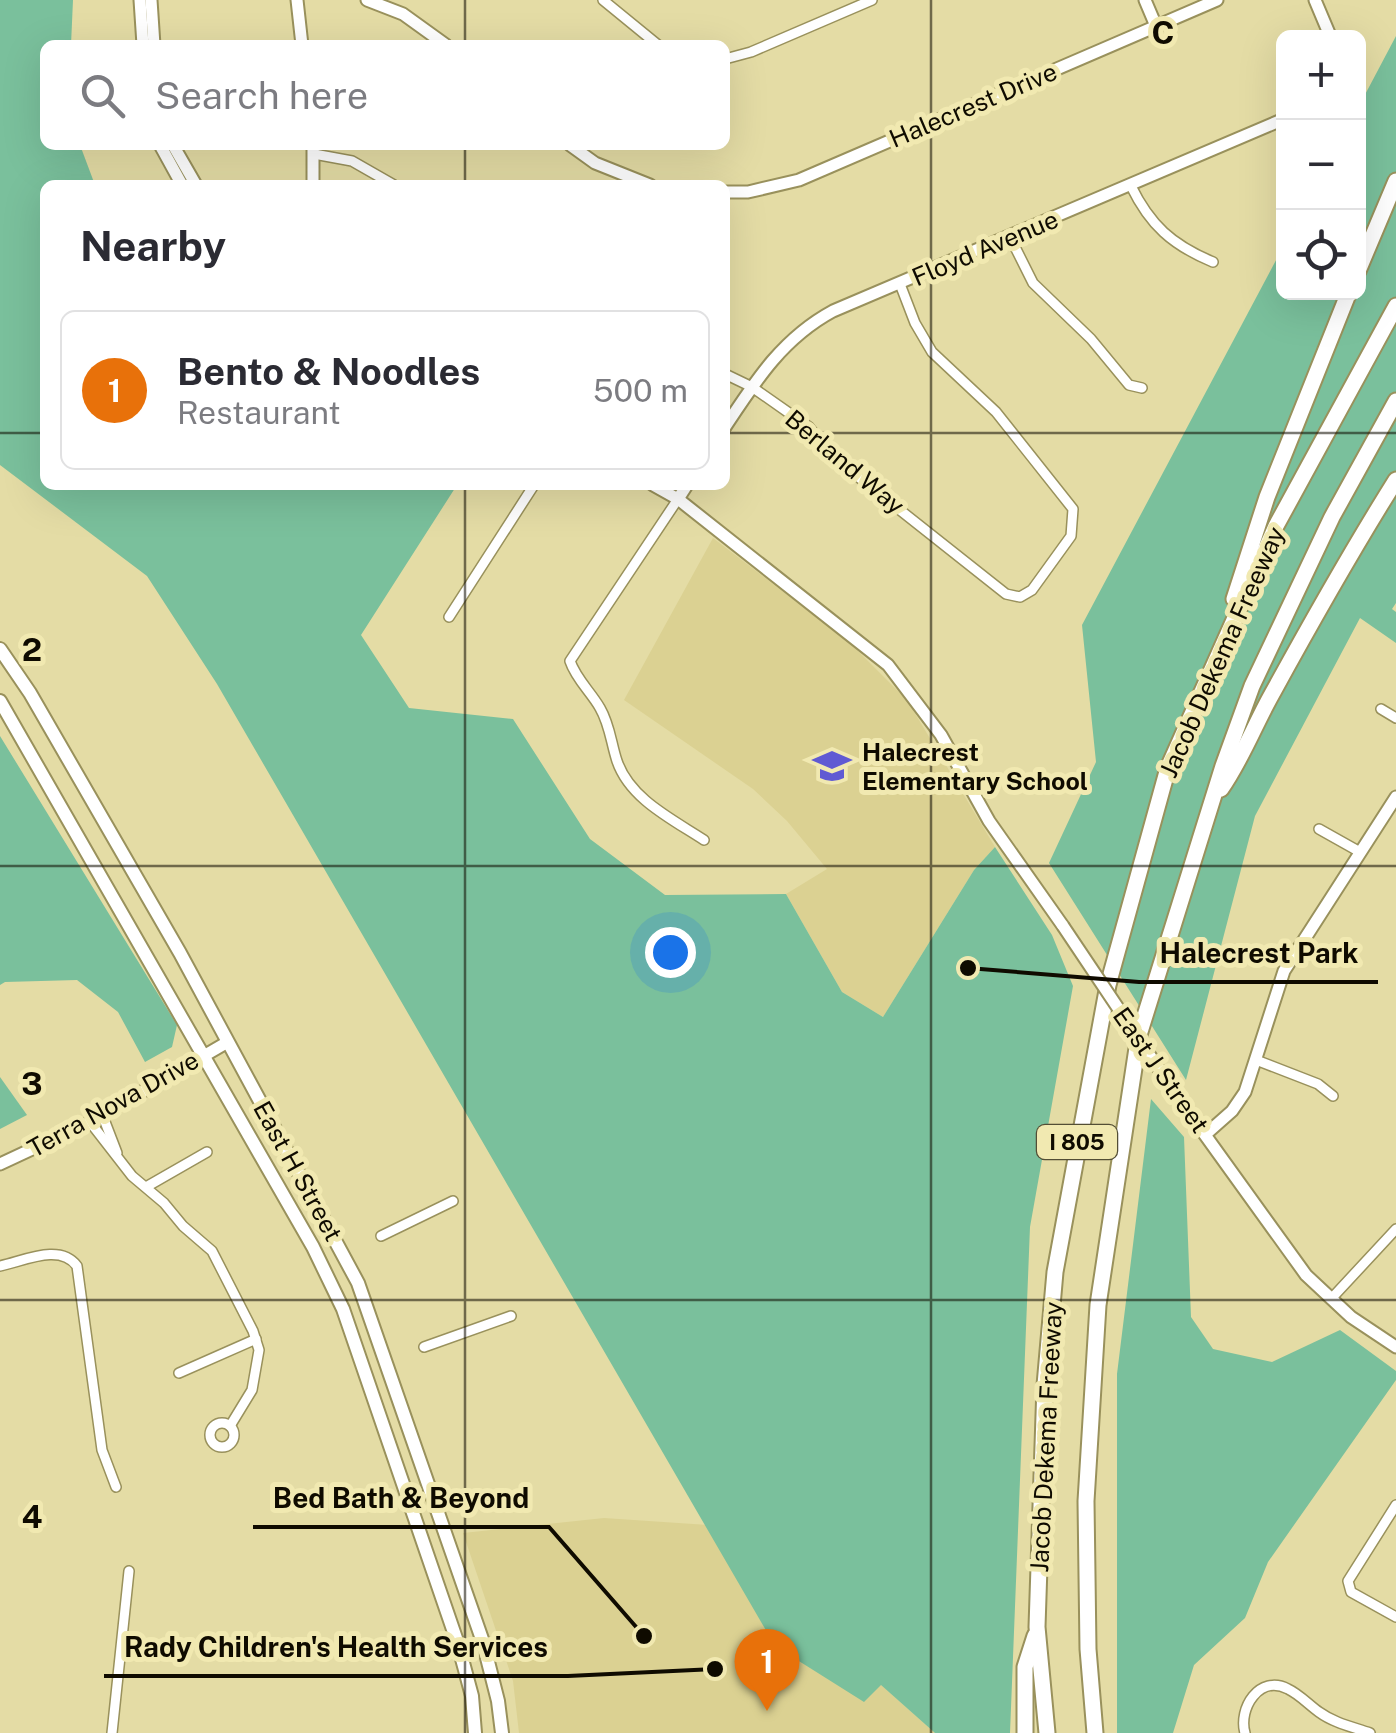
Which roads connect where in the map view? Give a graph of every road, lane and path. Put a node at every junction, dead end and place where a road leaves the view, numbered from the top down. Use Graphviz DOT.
graph roads {
  1 [pos="140,0"];
  2 [pos="151,0"];
  3 [pos="298,0"];
  4 [pos="367,0"];
  5 [pos="603,0"];
  6 [pos="1145,0"];
  7 [pos="1217,0"];
  8 [pos="1315,0"];
  9 [pos="867,1"];
  10 [pos="1156,26"];
  11 [pos="1327,30"];
  12 [pos="143,40"];
  13 [pos="154,40"];
  14 [pos="302,40"];
  15 [pos="439,40"];
  16 [pos="651,40"];
  17 [pos="730,58"];
  18 [pos="1282,120"];
  19 [pos="163,150"];
  20 [pos="176,150"];
  21 [pos="314,150"];
  22 [pos="577,150"];
  23 [pos="179,180"];
  24 [pos="193,180"];
  25 [pos="312,180"];
  26 [pos="385,180"];
  27 [pos="637,180"];
  28 [pos="1396,181"];
  29 [pos="1131,186"];
  30 [pos="730,192"];
  31 [pos="1010,237"];
  32 [pos="1366,252"];
  33 [pos="1213,262"];
  34 [pos="900,284"];
  35 [pos="1347,300"];
  36 [pos="1396,306"];
  37 [pos="730,376"];
  38 [pos="752,387"];
  39 [pos="1142,388"];
  40 [pos="1396,400"];
  41 [pos="730,420"];
  42 [pos="1396,480"];
  43 [pos="531,490"];
  44 [pos="663,490"];
  45 [pos="683,490"];
  46 [pos="678,498"];
  47 [pos="449,617"];
  48 [pos="0,649"];
  49 [pos="1210,674"];
  50 [pos="0,701"];
  51 [pos="1380,708"];
  52 [pos="1396,718"];
  53 [pos="1396,797"];
  54 [pos="1212,801"];
  55 [pos="1318,828"];
  56 [pos="704,840"];
  57 [pos="1360,852"];
  58 [pos="242,1033"];
  59 [pos="226,1043"];
  60 [pos="203,1055"];
  61 [pos="1256,1060"];
  62 [pos="1333,1096"];
  63 [pos="102,1114"];
  64 [pos="90,1122"];
  65 [pos="1206,1134"];
  66 [pos="207,1152"];
  67 [pos="0,1164"];
  68 [pos="121,1165"];
  69 [pos="146,1187"];
  70 [pos="453,1201"];
  71 [pos="1396,1229"];
  72 [pos="381,1236"];
  73 [pos="0,1266"];
  74 [pos="1330,1299"];
  75 [pos="510,1316"];
  76 [pos="256,1339"];
  77 [pos="424,1347"];
  78 [pos="1396,1347"];
  79 [pos="179,1373"];
  80 [pos="230,1426"];
  81 [pos="116,1487"];
  82 [pos="1396,1505"];
  83 [pos="129,1570"];
  84 [pos="1396,1618"];
  85 [pos="1038,1627"];
  86 [pos="112,1733"];
  87 [pos="475,1733"];
  88 [pos="502,1733"];
  89 [pos="1025,1733"];
  90 [pos="1047,1733"];
  91 [pos="1094,1733"];
  92 [pos="1245,1733"];
  93 [pos="1370,1733"];
  1 -- 12 [label="street"];
  2 -- 13 [label="street"];
  3 -- 14 [label="street"];
  4 -- 15 [label="street"];
  5 -- 16 [label="street"];
  6 -- 10 [label="street"];
  7 -- 10 [label="street, Halecrest Drive"];
  8 -- 11 [label="street"];
  9 -- 17 [label="street"];
  10 -- 30 [label="street, Halecrest Drive"];
  18 -- 29 [label="street, Floyd Avenue"];
  19 -- 23 [label="street"];
  20 -- 24 [label="street"];
  21 -- 25 [label="street"];
  21 -- 26 [label="street"];
  22 -- 27 [label="street"];
  28 -- 32 [label="highway"];
  29 -- 31 [label="street, Floyd Avenue"];
  29 -- 33 [label="street"];
  31 -- 34 [label="street, Floyd Avenue"];
  31 -- 39 [label="street"];
  34 -- 38 [label="street, Floyd Avenue"];
  34 -- 38 [label="street, Berland Way"];
  35 -- 49 [label="highway"];
  36 -- 49 [label="highway, Jacob Dekema Freeway / I 805"];
  37 -- 38 [label="street, Berland Way"];
  38 -- 41 [label="street, Floyd Avenue"];
  40 -- 54 [label="highway, Jacob Dekema Freeway / I 805"];
  42 -- 54 [label="highway"];
  43 -- 47 [label="street"];
  44 -- 46 [label="street, East J Street"];
  45 -- 46 [label="street"];
  46 -- 56 [label="street"];
  46 -- 65 [label="street, East J Street, bridge"];
  48 -- 59 [label="main road, East H Street"];
  49 -- 85 [label="highway, Jacob Dekema Freeway / I 805"];
  50 -- 60 [label="main road, East H Street"];
  51 -- 52 [label="street"];
  53 -- 57 [label="street"];
  54 -- 91 [label="highway, Jacob Dekema Freeway / I 805"];
  55 -- 57 [label="street"];
  57 -- 61 [label="street"];
  58 -- 59 [label="street"];
  59 -- 60 [label="street, Terra Nova Drive"];
  59 -- 88 [label="main road, East H Street"];
  60 -- 63 [label="street, Terra Nova Drive"];
  60 -- 87 [label="main road, East H Street"];
  61 -- 62 [label="street"];
  61 -- 65 [label="street"];
  63 -- 64 [label="street, Terra Nova Drive"];
  63 -- 68 [label="street"];
  64 -- 67 [label="street, Terra Nova Drive"];
  64 -- 68 [label="street"];
  65 -- 74 [label="street, East J Street"];
  66 -- 69 [label="street"];
  68 -- 69 [label="street"];
  69 -- 76 [label="street"];
  70 -- 72 [label="street"];
  71 -- 74 [label="street"];
  73 -- 81 [label="street"];
  74 -- 78 [label="street, East J Street"];
  75 -- 77 [label="street"];
  76 -- 79 [label="street"];
  76 -- 80 [label="street"];
  82 -- 84 [label="street"];
  83 -- 86 [label="street"];
  85 -- 89 [label="highway"];
  85 -- 90 [label="highway, Jacob Dekema Freeway / I 805"];
  92 -- 93 [label="street"];
}
